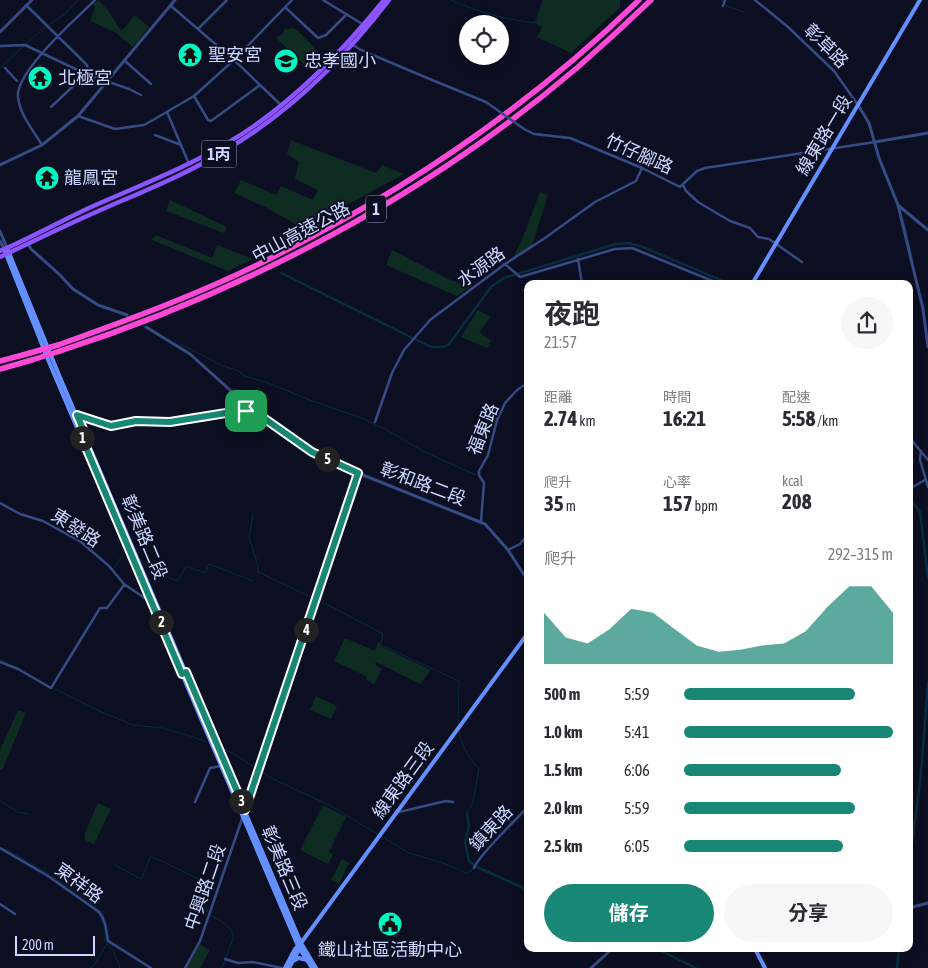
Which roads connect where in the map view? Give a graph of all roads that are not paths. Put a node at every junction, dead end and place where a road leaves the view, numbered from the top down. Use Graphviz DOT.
graph roads {
  1 [pos="32,0"];
  2 [pos="95,0"];
  3 [pos="175,0"];
  4 [pos="227,0"];
  5 [pos="292,0"];
  6 [pos="323,0"];
  7 [pos="384,0"];
  8 [pos="389,0"];
  9 [pos="639,0"];
  10 [pos="651,0"];
  11 [pos="756,0"];
  12 [pos="920,0"];
  13 [pos="26,5"];
  14 [pos="171,6"];
  15 [pos="286,8"];
  16 [pos="347,14"];
  17 [pos="366,26"];
  18 [pos="198,30"];
  19 [pos="0,32"];
  20 [pos="58,37"];
  21 [pos="350,44"];
  22 [pos="0,46"];
  23 [pos="43,52"];
  24 [pos="234,60"];
  25 [pos="125,61"];
  26 [pos="5,68"];
  27 [pos="86,74"];
  28 [pos="17,82"];
  29 [pos="107,82"];
  30 [pos="151,84"];
  31 [pos="260,85"];
  32 [pos="141,95"];
  33 [pos="194,96"];
  34 [pos="858,105"];
  35 [pos="51,107"];
  36 [pos="283,107"];
  37 [pos="167,112"];
  38 [pos="78,116"];
  39 [pos="928,133"];
  40 [pos="155,135"];
  41 [pos="875,142"];
  42 [pos="42,144"];
  43 [pos="181,145"];
  44 [pos="832,149"];
  45 [pos="188,162"];
  46 [pos="0,165"];
  47 [pos="642,168"];
  48 [pos="191,169"];
  49 [pos="681,186"];
  50 [pos="898,205"];
  51 [pos="928,230"];
  52 [pos="0,231"];
  53 [pos="0,241"];
  54 [pos="28,244"];
  55 [pos="776,244"];
  56 [pos="4,252"];
  57 [pos="578,259"];
  58 [pos="802,262"];
  59 [pos="505,264"];
  60 [pos="581,280"];
  61 [pos="710,280"];
  62 [pos="754,280"];
  63 [pos="127,315"];
  64 [pos="146,327"];
  65 [pos="928,347"];
  66 [pos="0,361"];
  67 [pos="0,368"];
  68 [pos="524,385"];
  69 [pos="251,409"];
  70 [pos="75,415"];
  71 [pos="375,422"];
  72 [pos="913,442"];
  73 [pos="921,451"];
  74 [pos="928,460"];
  75 [pos="358,473"];
  76 [pos="925,480"];
  77 [pos="913,487"];
  78 [pos="928,487"];
  79 [pos="0,503"];
  80 [pos="481,521"];
  81 [pos="524,539"];
  82 [pos="508,550"];
  83 [pos="524,575"];
  84 [pos="124,584"];
  85 [pos="153,599"];
  86 [pos="524,637"];
  87 [pos="0,662"];
  88 [pos="216,749"];
  89 [pos="222,766"];
  90 [pos="195,802"];
  91 [pos="454,802"];
  92 [pos="524,811"];
  93 [pos="397,812"];
  94 [pos="244,813"];
  95 [pos="0,848"];
  96 [pos="474,868"];
  97 [pos="928,903"];
  98 [pos="0,904"];
  99 [pos="913,907"];
  100 [pos="15,914"];
  101 [pos="300,946"];
  102 [pos="609,952"];
  103 [pos="757,952"];
  104 [pos="225,959"];
  105 [pos="307,960"];
  106 [pos="293,961"];
  107 [pos="151,968"];
  108 [pos="185,968"];
  109 [pos="283,968"];
  110 [pos="289,968"];
  111 [pos="312,968"];
  112 [pos="316,968"];
  113 [pos="591,968"];
  114 [pos="765,968"];
  1 -- 13 [label="street"];
  2 -- 20 [label="street"];
  3 -- 14 [label="street"];
  4 -- 18 [label="street"];
  5 -- 15 [label="street"];
  6 -- 16 [label="street"];
  7 -- 17 [label="main road, 1丙"];
  8 -- 17 [label="main road, 1丙"];
  9 -- 66 [label="highway, 中山高速公路 / 1, bridge"];
  10 -- 67 [label="highway, 中山高速公路 / 1, bridge"];
  11 -- 34 [label="street, 彰草路"];
  12 -- 34 [label="main road, 線東路一段"];
  13 -- 19 [label="street"];
  13 -- 20 [label="street"];
  14 -- 18 [label="street"];
  14 -- 25 [label="street"];
  15 -- 16 [label="street"];
  15 -- 24 [label="street"];
  16 -- 17 [label="street"];
  17 -- 21 [label="main road, 1丙"];
  18 -- 24 [label="street"];
  20 -- 23 [label="street"];
  20 -- 27 [label="street"];
  21 -- 36 [label="main road, 1丙"];
  21 -- 47 [label="street, 竹仔腳路, bridge"];
  22 -- 23 [label="street"];
  23 -- 27 [label="street"];
  23 -- 42 [label="street"];
  24 -- 31 [label="street"];
  24 -- 33 [label="street"];
  25 -- 29 [label="street"];
  25 -- 30 [label="street"];
  26 -- 28 [label="street"];
  27 -- 29 [label="street"];
  27 -- 35 [label="street"];
  29 -- 32 [label="street"];
  29 -- 38 [label="street"];
  31 -- 33 [label="street"];
  31 -- 36 [label="street"];
  33 -- 37 [label="street"];
  34 -- 41 [label="street, 彰草路"];
  34 -- 44 [label="main road, 線東路一段"];
  36 -- 45 [label="main road, 1丙"];
  36 -- 48 [label="main road, 1丙"];
  37 -- 38 [label="street"];
  37 -- 43 [label="street"];
  38 -- 42 [label="street"];
  39 -- 41 [label="street"];
  40 -- 43 [label="street"];
  41 -- 44 [label="street"];
  41 -- 50 [label="street, 彰草路"];
  42 -- 46 [label="street"];
  43 -- 45 [label="street"];
  44 -- 49 [label="street"];
  44 -- 55 [label="main road, 線東路一段"];
  45 -- 48 [label="street"];
  45 -- 56 [label="main road, 1丙"];
  47 -- 49 [label="street, 竹仔腳路"];
  47 -- 59 [label="street, 水源路"];
  48 -- 54 [label="main road, 1丙"];
  49 -- 55 [label="street, 竹仔腳路"];
  50 -- 51 [label="street"];
  50 -- 65 [label="street, 彰草路"];
  52 -- 56 [label="street"];
  53 -- 56 [label="street"];
  54 -- 56 [label="main road, 1丙"];
  54 -- 63 [label="street"];
  55 -- 58 [label="street, 竹仔腳路"];
  55 -- 62 [label="main road, 線東路一段"];
  56 -- 70 [label="main road, 彰美路二段"];
  57 -- 59 [label="street"];
  57 -- 60 [label="street"];
  57 -- 61 [label="street"];
  59 -- 71 [label="street, 水源路"];
  64 -- 69 [label="street, 彰和路二段"];
  68 -- 80 [label="street, 福東路"];
  69 -- 70 [label="street"];
  69 -- 75 [label="street, 彰和路二段"];
  70 -- 85 [label="main road, 彰美路二段"];
  72 -- 73 [label="street"];
  73 -- 74 [label="street"];
  73 -- 76 [label="street"];
  75 -- 80 [label="street, 彰和路二段"];
  75 -- 94 [label="street, 中興路二段"];
  76 -- 77 [label="street"];
  76 -- 78 [label="street"];
  79 -- 84 [label="street, 東發路"];
  80 -- 82 [label="street, 彰和路二段"];
  81 -- 82 [label="street"];
  82 -- 83 [label="street, 彰和路二段"];
  84 -- 85 [label="street, 東發路"];
  84 -- 87 [label="street"];
  85 -- 88 [label="main road, 彰美路二段"];
  86 -- 93 [label="main road, 線東路三段"];
  88 -- 89 [label="main road, 彰美路三段"];
  88 -- 94 [label="main road, 彰美路三段"];
  89 -- 90 [label="street"];
  89 -- 94 [label="main road, 彰美路三段"];
  91 -- 93 [label="street"];
  92 -- 96 [label="street, 鎮東路"];
  93 -- 101 [label="main road, 線東路三段"];
  94 -- 101 [label="main road, 彰美路三段"];
  94 -- 108 [label="street, 中興路二段"];
  95 -- 107 [label="street, 東祥路"];
  97 -- 99 [label="street"];
  98 -- 100 [label="street"];
  101 -- 105 [label="main road, 彰美路三段"];
  101 -- 106 [label="main road"];
  101 -- 109 [label="main road"];
  101 -- 112 [label="main road, 彰美路三段"];
  102 -- 113 [label="street"];
  103 -- 114 [label="main road"];
  104 -- 109 [label="street"];
  105 -- 106 [label="main road"];
  105 -- 111 [label="main road, 彰美路三段"];
  106 -- 110 [label="main road"];
}
